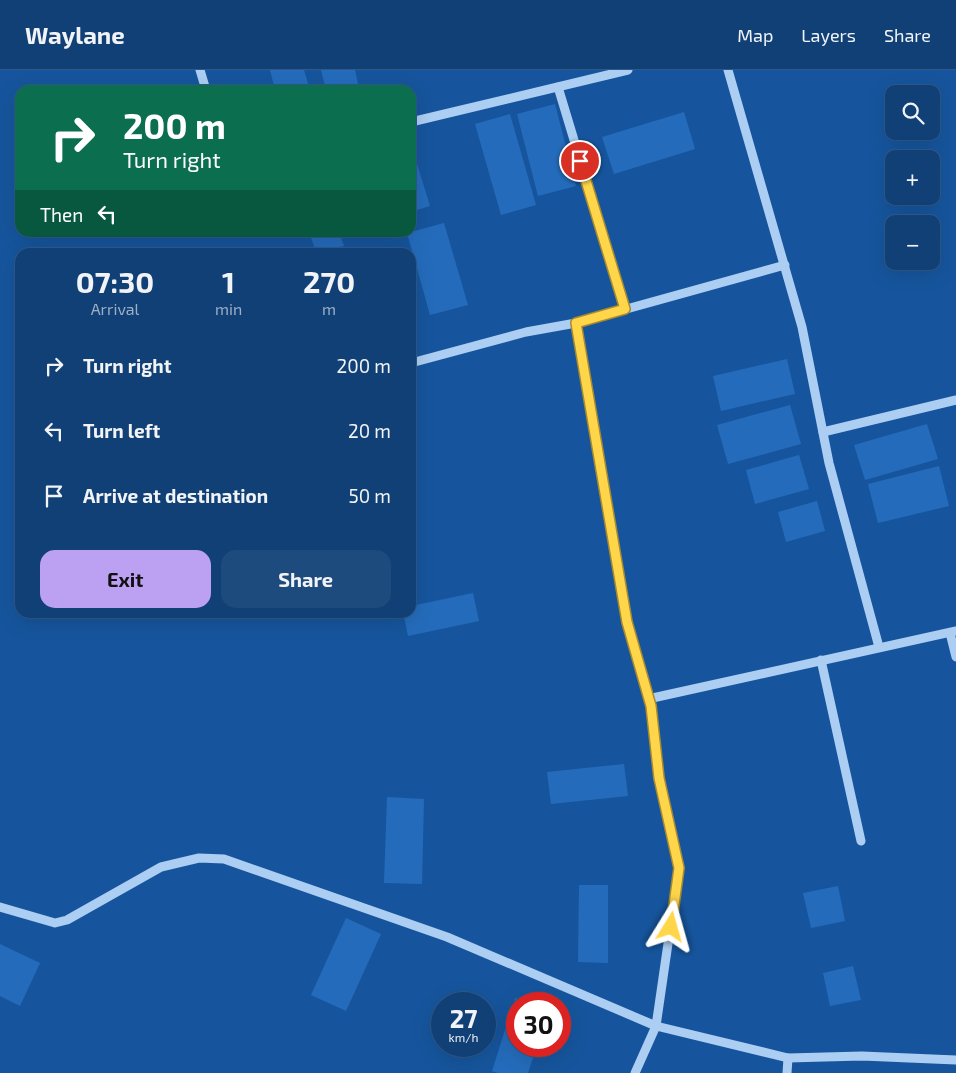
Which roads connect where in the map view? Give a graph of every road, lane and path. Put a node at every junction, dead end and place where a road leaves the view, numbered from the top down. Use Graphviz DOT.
graph roads {
  1 [pos="200,70"];
  2 [pos="628,70"];
  3 [pos="728,70"];
  4 [pos="204,85"];
  5 [pos="558,87"];
  6 [pos="416,121"];
  7 [pos="785,265"];
  8 [pos="625,309"];
  9 [pos="576,323"];
  10 [pos="416,362"];
  11 [pos="956,400"];
  12 [pos="823,432"];
  13 [pos="953,632"];
  14 [pos="879,647"];
  15 [pos="956,657"];
  16 [pos="821,660"];
  17 [pos="648,699"];
  18 [pos="861,841"];
  19 [pos="0,907"];
  20 [pos="656,1026"];
  21 [pos="788,1058"];
  22 [pos="956,1060"];
  23 [pos="635,1073"];
  24 [pos="787,1073"];
  1 -- 4 [label="street"];
  2 -- 5 [label="street"];
  3 -- 7 [label="street"];
  5 -- 6 [label="street"];
  5 -- 8 [label="street"];
  7 -- 8 [label="street"];
  7 -- 12 [label="street"];
  8 -- 9 [label="street"];
  9 -- 10 [label="street"];
  9 -- 17 [label="street"];
  11 -- 12 [label="street"];
  12 -- 14 [label="street"];
  13 -- 14 [label="street"];
  13 -- 15 [label="street"];
  14 -- 16 [label="street"];
  16 -- 17 [label="street"];
  16 -- 18 [label="street"];
  17 -- 20 [label="street"];
  19 -- 20 [label="street"];
  20 -- 21 [label="street"];
  20 -- 23 [label="street"];
  21 -- 22 [label="street"];
  21 -- 24 [label="street"];
}
